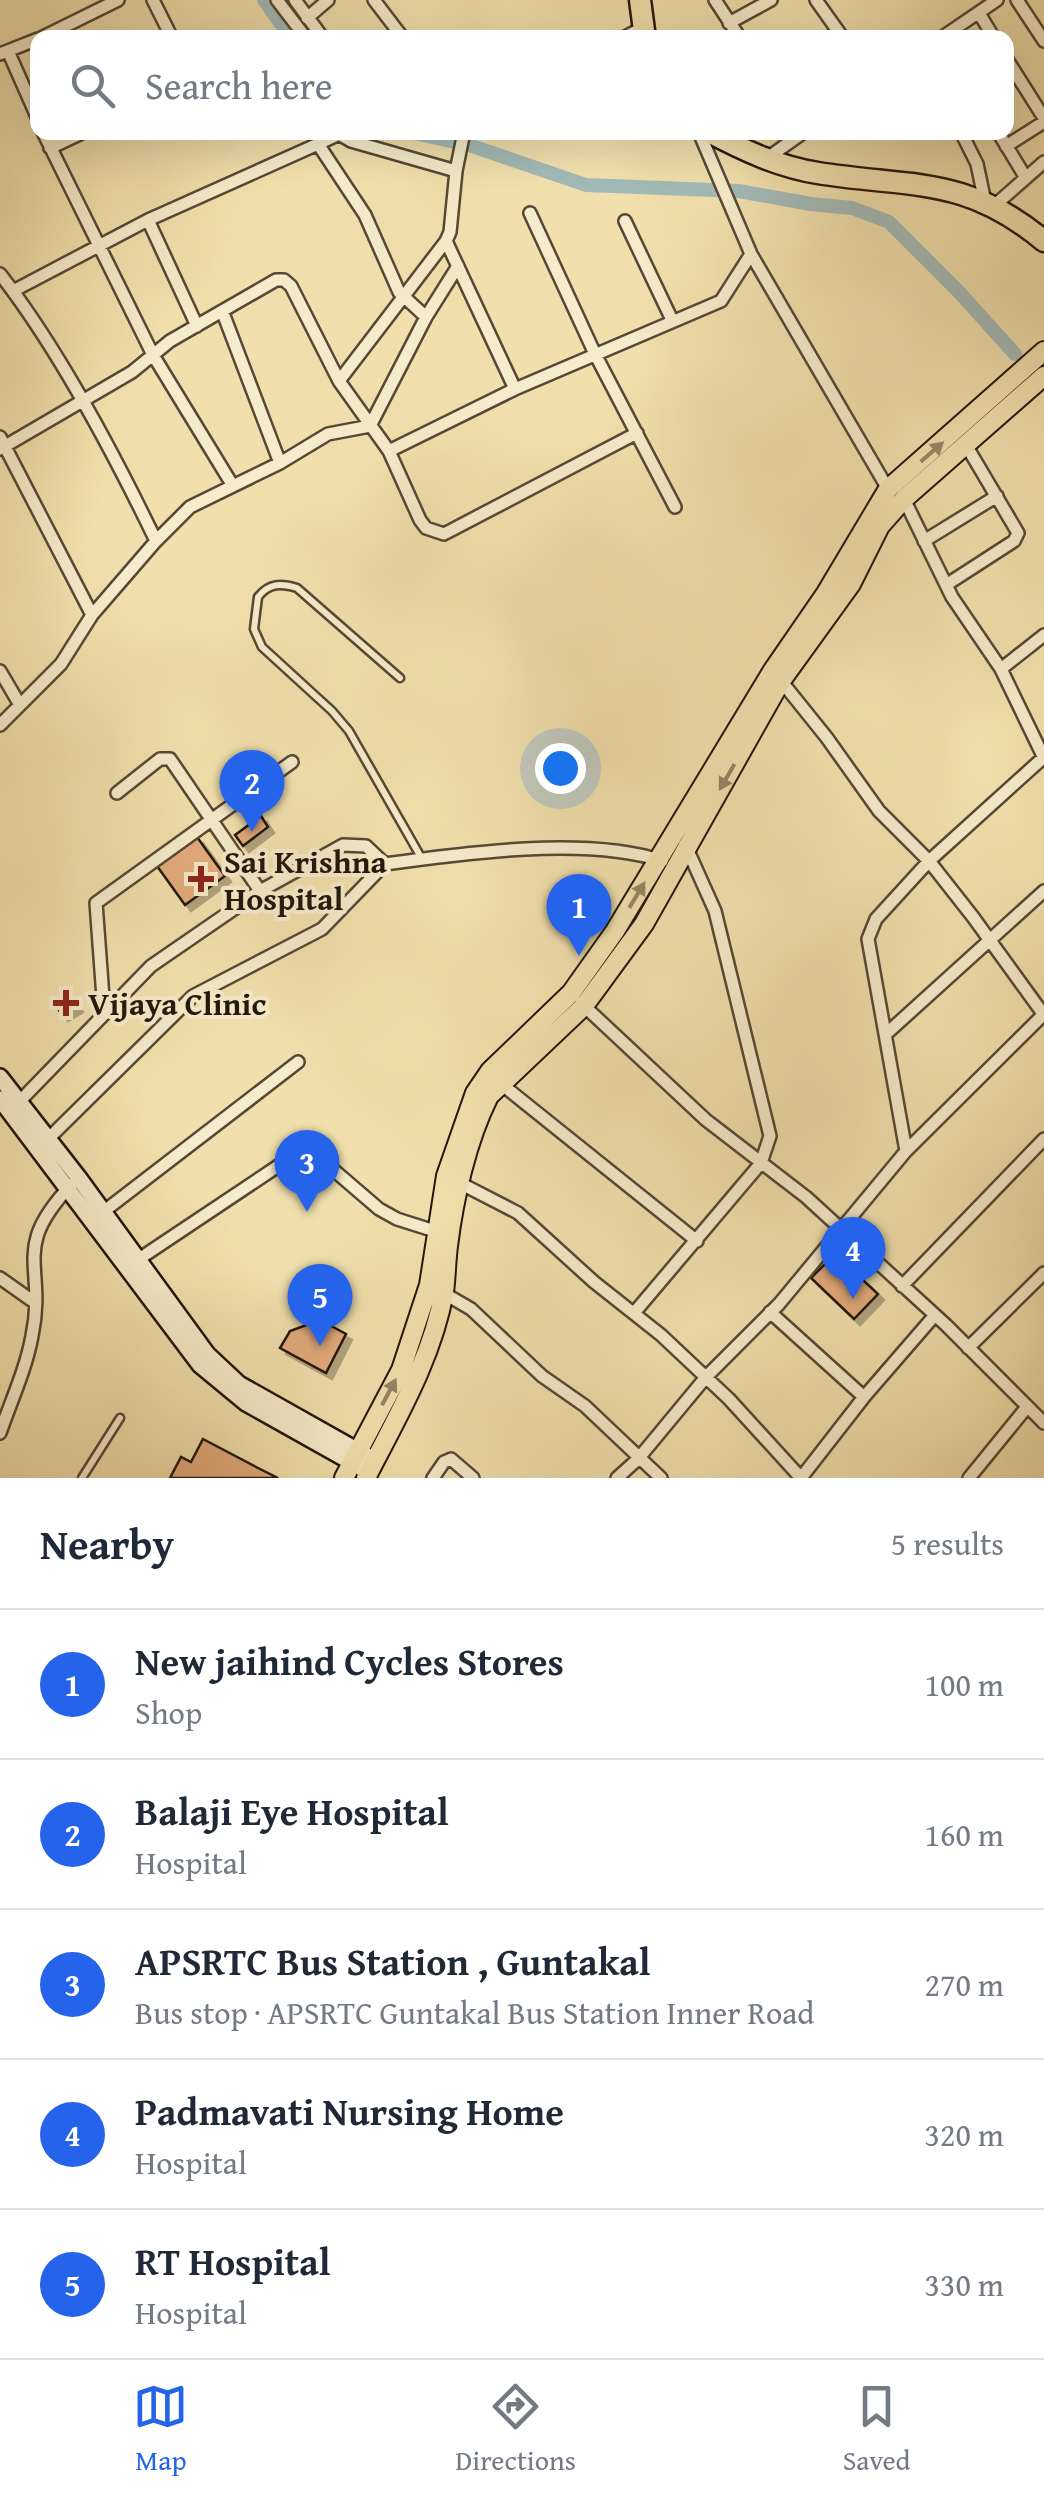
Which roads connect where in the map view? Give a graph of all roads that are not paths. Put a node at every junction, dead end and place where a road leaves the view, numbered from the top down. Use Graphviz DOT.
graph roads {
  1 [pos="118,0"];
  2 [pos="153,0"];
  3 [pos="278,0"];
  4 [pos="295,0"];
  5 [pos="328,0"];
  6 [pos="374,0"];
  7 [pos="640,0"];
  8 [pos="715,0"];
  9 [pos="772,0"];
  10 [pos="816,0"];
  11 [pos="997,0"];
  12 [pos="1017,0"];
  13 [pos="979,13"];
  14 [pos="307,18"];
  15 [pos="730,24"];
  16 [pos="56,30"];
  17 [pos="168,30"];
  18 [pos="300,30"];
  19 [pos="317,30"];
  20 [pos="397,30"];
  21 [pos="645,30"];
  22 [pos="734,30"];
  23 [pos="837,30"];
  24 [pos="953,30"];
  25 [pos="989,30"];
  26 [pos="1044,41"];
  27 [pos="30,42"];
  28 [pos="4,52"];
  29 [pos="1014,71"];
  30 [pos="30,103"];
  31 [pos="1044,120"];
  32 [pos="46,140"];
  33 [pos="67,140"];
  34 [pos="325,140"];
  35 [pos="349,140"];
  36 [pos="462,140"];
  37 [pos="702,140"];
  38 [pos="725,140"];
  39 [pos="793,140"];
  40 [pos="965,140"];
  41 [pos="1003,140"];
  42 [pos="318,144"];
  43 [pos="1006,146"];
  44 [pos="50,148"];
  45 [pos="765,160"];
  46 [pos="1044,162"];
  47 [pos="456,171"];
  48 [pos="1026,178"];
  49 [pos="990,204"];
  50 [pos="530,213"];
  51 [pos="148,220"];
  52 [pos="625,221"];
  53 [pos="446,241"];
  54 [pos="1044,241"];
  55 [pos="98,246"];
  56 [pos="751,254"];
  57 [pos="458,266"];
  58 [pos="0,274"];
  59 [pos="13,290"];
  60 [pos="403,297"];
  61 [pos="223,312"];
  62 [pos="426,316"];
  63 [pos="672,320"];
  64 [pos="197,326"];
  65 [pos="1044,351"];
  66 [pos="596,354"];
  67 [pos="153,355"];
  68 [pos="1044,376"];
  69 [pos="338,381"];
  70 [pos="515,389"];
  71 [pos="81,403"];
  72 [pos="370,426"];
  73 [pos="636,433"];
  74 [pos="2,444"];
  75 [pos="966,445"];
  76 [pos="389,451"];
  77 [pos="280,463"];
  78 [pos="233,486"];
  79 [pos="896,494"];
  80 [pos="996,496"];
  81 [pos="675,507"];
  82 [pos="156,540"];
  83 [pos="924,541"];
  84 [pos="946,585"];
  85 [pos="92,615"];
  86 [pos="1044,636"];
  87 [pos="1001,669"];
  88 [pos="0,671"];
  89 [pos="777,676"];
  90 [pos="400,678"];
  91 [pos="20,704"];
  92 [pos="0,725"];
  93 [pos="1044,757"];
  94 [pos="292,762"];
  95 [pos="117,794"];
  96 [pos="211,819"];
  97 [pos="676,828"];
  98 [pos="687,848"];
  99 [pos="422,859"];
  100 [pos="929,861"];
  101 [pos="667,863"];
  102 [pos="386,864"];
  103 [pos="260,891"];
  104 [pos="1044,891"];
  105 [pos="989,941"];
  106 [pos="577,999"];
  107 [pos="104,1011"];
  108 [pos="1044,1015"];
  109 [pos="886,1034"];
  110 [pos="298,1062"];
  111 [pos="0,1077"];
  112 [pos="500,1083"];
  113 [pos="0,1099"];
  114 [pos="19,1102"];
  115 [pos="48,1139"];
  116 [pos="1044,1139"];
  117 [pos="906,1150"];
  118 [pos="760,1164"];
  119 [pos="453,1179"];
  120 [pos="73,1183"];
  121 [pos="103,1212"];
  122 [pos="842,1230"];
  123 [pos="443,1234"];
  124 [pos="697,1240"];
  125 [pos="133,1264"];
  126 [pos="0,1278"];
  127 [pos="1042,1278"];
  128 [pos="902,1286"];
  129 [pos="436,1289"];
  130 [pos="34,1302"];
  131 [pos="770,1312"];
  132 [pos="634,1313"];
  133 [pos="935,1315"];
  134 [pos="968,1348"];
  135 [pos="706,1377"];
  136 [pos="864,1397"];
  137 [pos="1027,1407"];
  138 [pos="120,1418"];
  139 [pos="1044,1423"];
  140 [pos="0,1433"];
  141 [pos="638,1459"];
  142 [pos="360,1467"];
  143 [pos="82,1478"];
  144 [pos="433,1478"];
  145 [pos="473,1478"];
  146 [pos="618,1478"];
  147 [pos="662,1478"];
  148 [pos="969,1478"];
  1 -- 16 [label="street"];
  2 -- 17 [label="street"];
  3 -- 18 [label="street"];
  4 -- 14 [label="street"];
  5 -- 14 [label="street"];
  6 -- 20 [label="street"];
  7 -- 21 [label="highway"];
  8 -- 15 [label="street"];
  9 -- 15 [label="street"];
  10 -- 23 [label="street"];
  11 -- 13 [label="street"];
  12 -- 26 [label="street"];
  13 -- 24 [label="street"];
  13 -- 25 [label="street"];
  14 -- 19 [label="street"];
  15 -- 22 [label="street"];
  27 -- 28 [label="street"];
  28 -- 30 [label="street"];
  29 -- 31 [label="street"];
  31 -- 43 [label="street"];
  32 -- 44 [label="street"];
  33 -- 44 [label="street"];
  34 -- 42 [label="street"];
  35 -- 47 [label="street"];
  36 -- 47 [label="street"];
  37 -- 56 [label="street"];
  38 -- 45 [label="highway"];
  39 -- 45 [label="street"];
  40 -- 49 [label="street"];
  41 -- 43 [label="street"];
  42 -- 51 [label="street"];
  42 -- 60 [label="street"];
  43 -- 48 [label="street"];
  44 -- 55 [label="street"];
  45 -- 49 [label="highway"];
  46 -- 48 [label="street"];
  47 -- 53 [label="street"];
  48 -- 49 [label="street"];
  49 -- 54 [label="highway"];
  50 -- 66 [label="street"];
  51 -- 55 [label="street"];
  51 -- 64 [label="street"];
  52 -- 63 [label="street"];
  53 -- 57 [label="street"];
  53 -- 60 [label="street"];
  55 -- 59 [label="street"];
  55 -- 67 [label="street"];
  56 -- 63 [label="street"];
  56 -- 79 [label="street"];
  57 -- 62 [label="street"];
  57 -- 70 [label="street"];
  58 -- 59 [label="street"];
  59 -- 71 [label="street"];
  60 -- 62 [label="street"];
  60 -- 69 [label="street"];
  61 -- 64 [label="street"];
  61 -- 69 [label="street"];
  61 -- 77 [label="street"];
  62 -- 72 [label="street"];
  63 -- 66 [label="street"];
  64 -- 67 [label="street"];
  79 -- 65 [label="main road, one-way"];
  66 -- 70 [label="street"];
  66 -- 73 [label="street"];
  67 -- 71 [label="street"];
  67 -- 78 [label="street"];
  68 -- 75 [label="main road"];
  69 -- 72 [label="street"];
  70 -- 76 [label="street"];
  71 -- 74 [label="street"];
  71 -- 82 [label="street"];
  72 -- 76 [label="street"];
  72 -- 77 [label="street"];
  73 -- 76 [label="street"];
  73 -- 81 [label="street"];
  74 -- 85 [label="street"];
  75 -- 79 [label="main road"];
  75 -- 80 [label="street"];
  77 -- 78 [label="street"];
  78 -- 82 [label="street"];
  79 -- 83 [label="street"];
  79 -- 89 [label="main road"];
  80 -- 83 [label="street"];
  80 -- 84 [label="street"];
  82 -- 85 [label="street"];
  83 -- 84 [label="street"];
  84 -- 87 [label="street"];
  85 -- 91 [label="street"];
  86 -- 87 [label="street"];
  87 -- 93 [label="street"];
  88 -- 91 [label="street"];
  89 -- 97 [label="main road"];
  89 -- 98 [label="main road, one-way"];
  89 -- 100 [label="street"];
  90 -- 99 [label="lane"];
  91 -- 92 [label="street"];
  93 -- 100 [label="street"];
  94 -- 96 [label="street"];
  95 -- 96 [label="street"];
  96 -- 103 [label="street"];
  96 -- 107 [label="street"];
  97 -- 98 [label="street"];
  97 -- 101 [label="main road"];
  98 -- 101 [label="main road"];
  98 -- 118 [label="street"];
  99 -- 101 [label="street"];
  99 -- 102 [label="street"];
  100 -- 105 [label="street"];
  100 -- 109 [label="street"];
  101 -- 106 [label="main road"];
  102 -- 103 [label="street"];
  102 -- 115 [label="street"];
  103 -- 107 [label="street"];
  104 -- 105 [label="street"];
  105 -- 108 [label="street"];
  105 -- 109 [label="street"];
  106 -- 112 [label="main road"];
  106 -- 118 [label="street"];
  106 -- 119 [label="main road"];
  107 -- 114 [label="street"];
  108 -- 117 [label="street"];
  109 -- 117 [label="street"];
  110 -- 121 [label="street"];
  111 -- 114 [label="street"];
  112 -- 119 [label="main road"];
  112 -- 124 [label="street"];
  113 -- 120 [label="street"];
  114 -- 115 [label="street"];
  115 -- 120 [label="street"];
  116 -- 128 [label="street"];
  117 -- 122 [label="street"];
  118 -- 122 [label="street"];
  118 -- 124 [label="street"];
  119 -- 123 [label="main road"];
  119 -- 132 [label="street"];
  120 -- 121 [label="street"];
  120 -- 125 [label="street"];
  120 -- 130 [label="street"];
  121 -- 125 [label="street"];
  122 -- 128 [label="street"];
  122 -- 131 [label="street"];
  123 -- 125 [label="street"];
  123 -- 129 [label="main road"];
  124 -- 132 [label="street"];
  125 -- 142 [label="street"];
  126 -- 130 [label="street"];
  127 -- 134 [label="street"];
  128 -- 133 [label="street"];
  129 -- 141 [label="street"];
  129 -- 142 [label="main road"];
  130 -- 140 [label="street"];
  131 -- 135 [label="street"];
  131 -- 136 [label="street"];
  132 -- 135 [label="street"];
  133 -- 134 [label="street"];
  133 -- 136 [label="street"];
  134 -- 137 [label="street"];
  135 -- 136 [label="street"];
  135 -- 141 [label="street"];
  137 -- 139 [label="street"];
  137 -- 148 [label="street"];
  138 -- 143 [label="lane"];
  141 -- 146 [label="street"];
  141 -- 147 [label="street"];
  144 -- 145 [label="street"];
}
